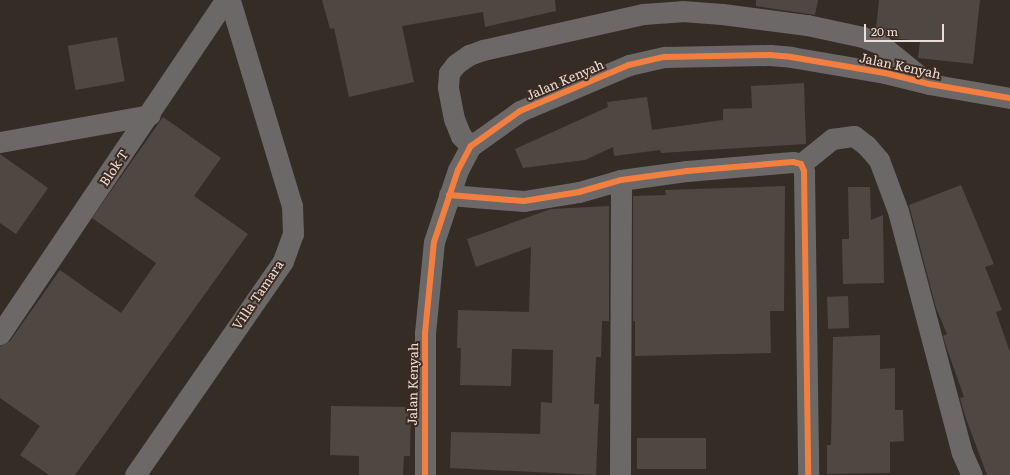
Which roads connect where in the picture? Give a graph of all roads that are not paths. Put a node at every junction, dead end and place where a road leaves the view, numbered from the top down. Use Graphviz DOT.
graph roads {
  1 [pos="224,0"];
  2 [pos="230,0"];
  3 [pos="929,84"];
  4 [pos="1010,98"];
  5 [pos="150,115"];
  6 [pos="0,142"];
  7 [pos="471,146"];
  8 [pos="800,164"];
  9 [pos="621,180"];
  10 [pos="449,195"];
  11 [pos="0,334"];
  12 [pos="134,475"];
  13 [pos="425,475"];
  14 [pos="620,475"];
  15 [pos="808,475"];
  16 [pos="972,475"];
  1 -- 5 [label="street, Blok T"];
  2 -- 12 [label="street, Villa Tamara"];
  3 -- 4 [label="street, Jalan Kenyah"];
  3 -- 7 [label="street, Jalan Kenyah"];
  3 -- 7 [label="street"];
  5 -- 6 [label="street"];
  5 -- 11 [label="street, Blok T"];
  7 -- 10 [label="street, Jalan Kenyah"];
  8 -- 9 [label="street"];
  8 -- 15 [label="street"];
  8 -- 16 [label="street"];
  9 -- 10 [label="street"];
  9 -- 14 [label="street"];
  10 -- 13 [label="street, Jalan Kenyah"];
}
